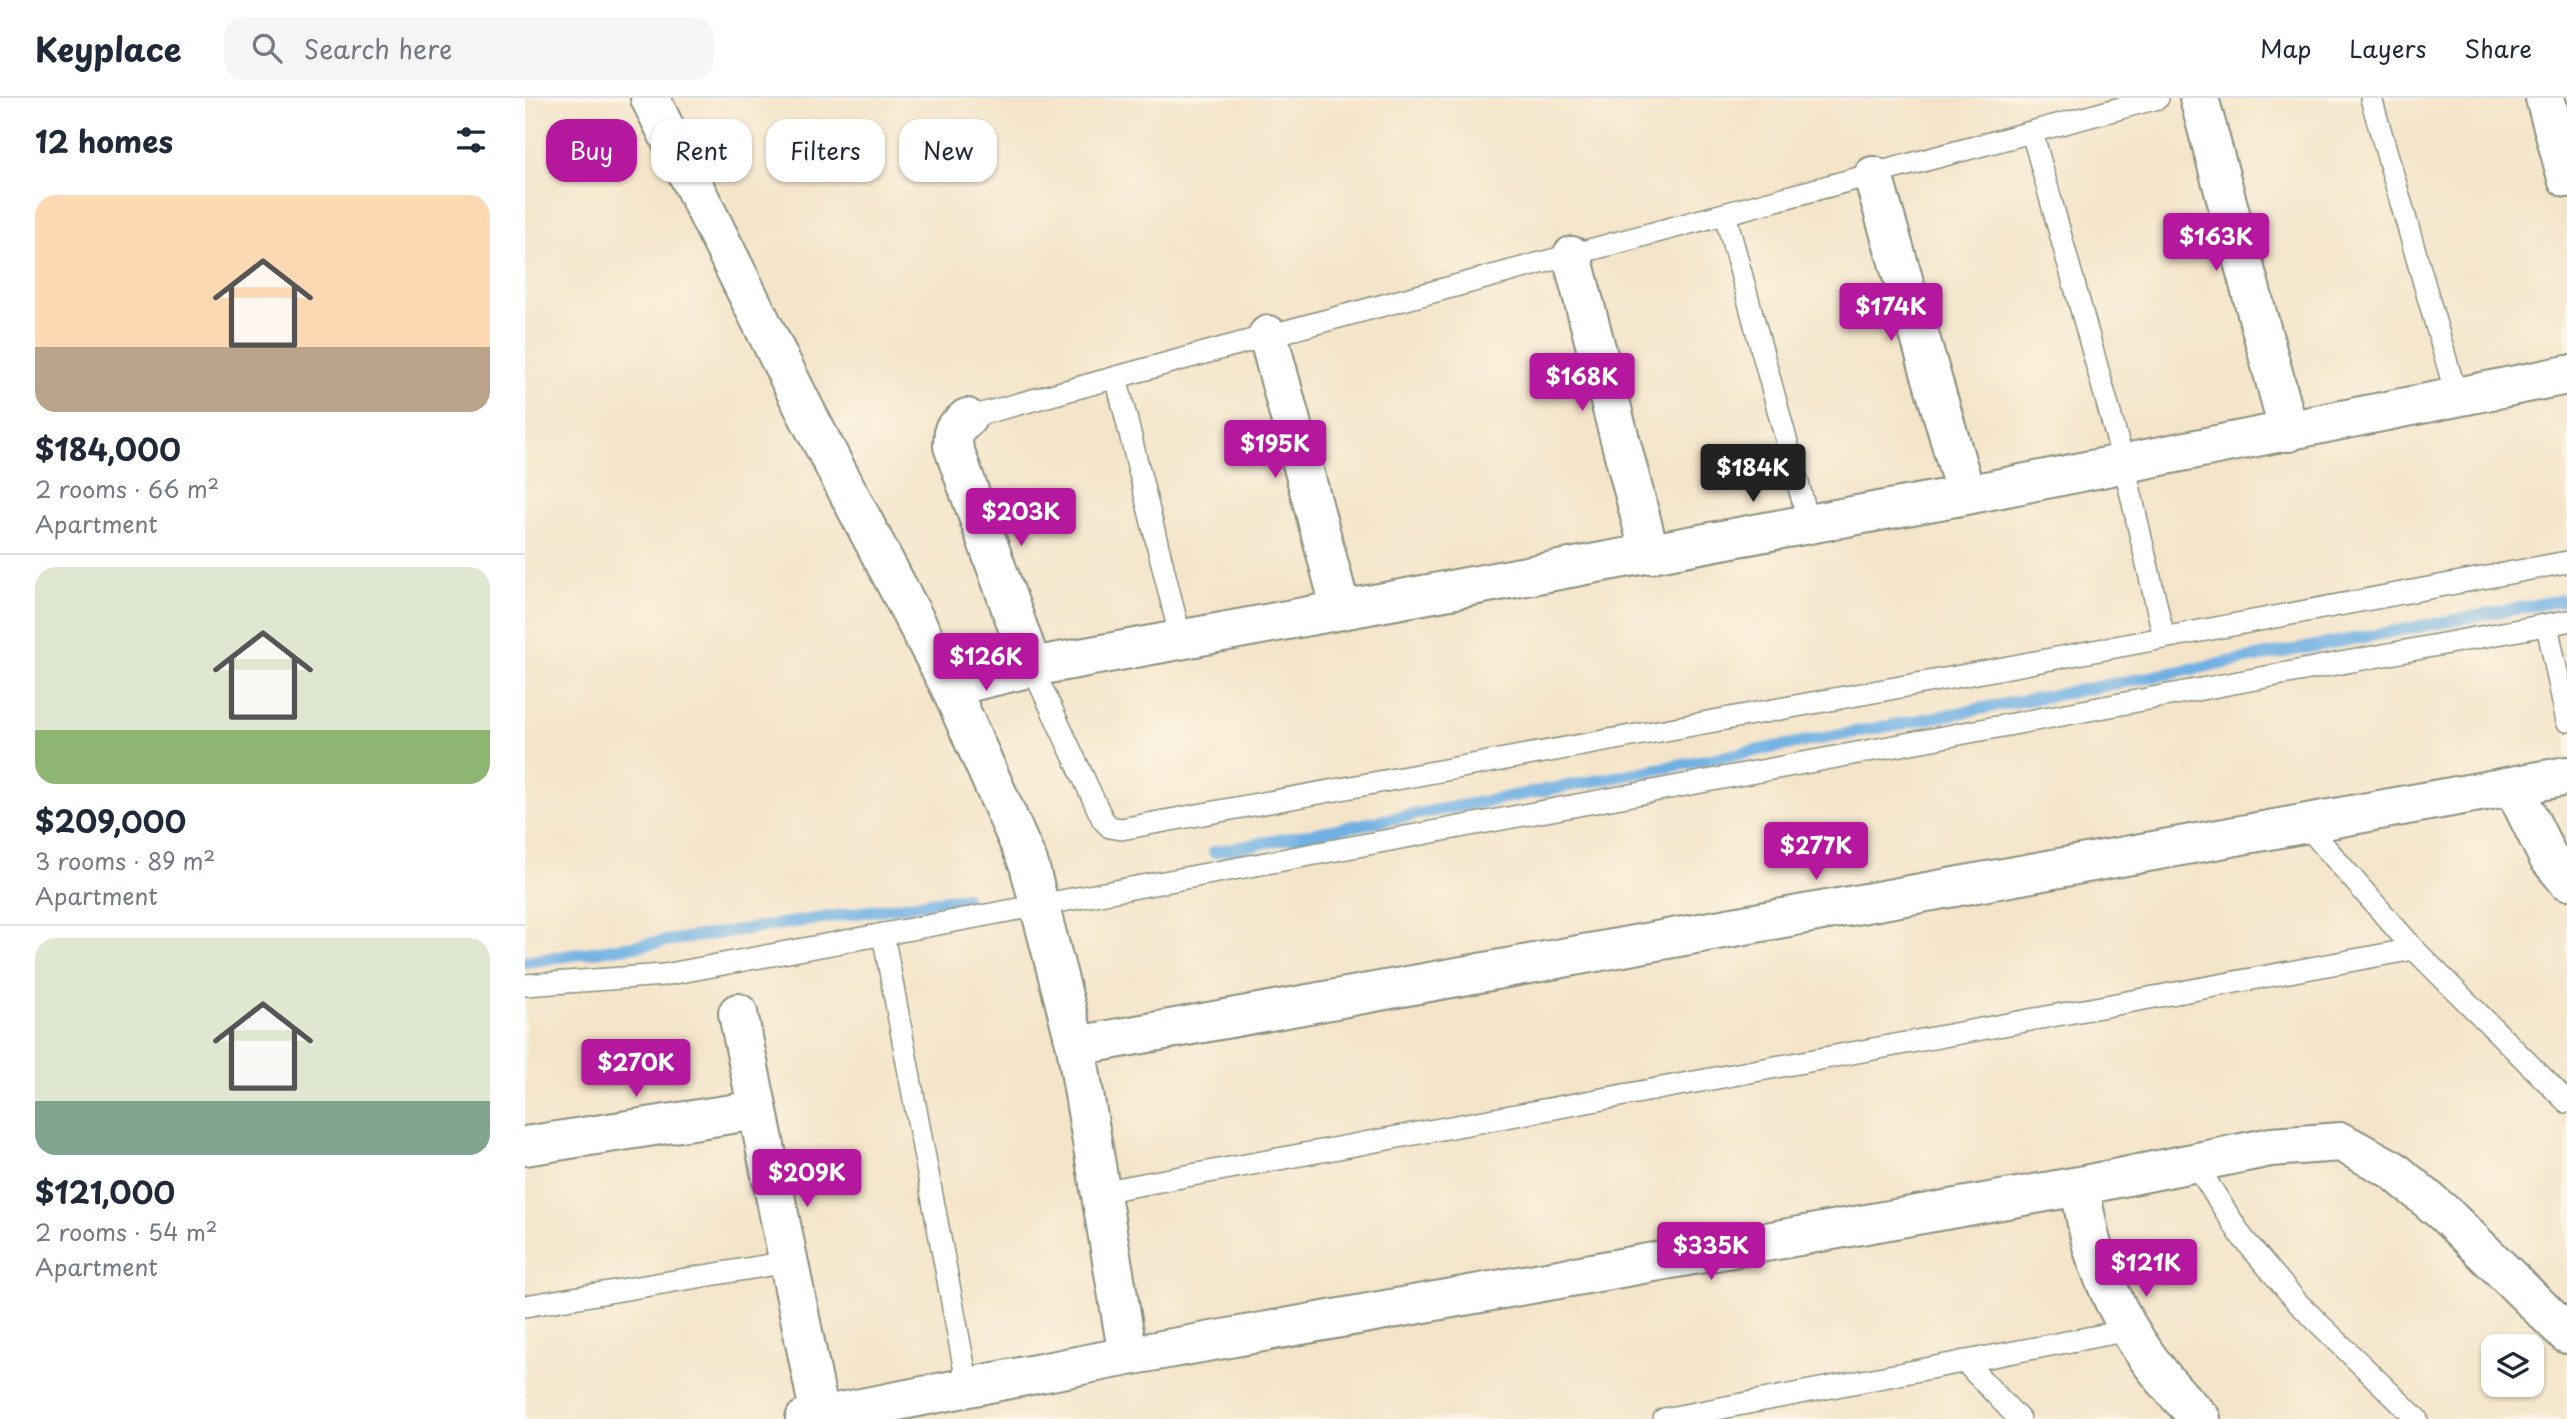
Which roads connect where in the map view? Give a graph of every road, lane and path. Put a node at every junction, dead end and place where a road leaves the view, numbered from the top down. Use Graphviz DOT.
graph roads {
  1 [pos="650,98"];
  2 [pos="2158,98"];
  3 [pos="2199,98"];
  4 [pos="2371,98"];
  5 [pos="2545,98"];
  6 [pos="2032,132"];
  7 [pos="1873,176"];
  8 [pos="2567,178"];
  9 [pos="1725,214"];
  10 [pos="1572,256"];
  11 [pos="1268,334"];
  12 [pos="2567,375"];
  13 [pos="1116,377"];
  14 [pos="2457,398"];
  15 [pos="967,418"];
  16 [pos="2290,432"];
  17 [pos="2124,464"];
  18 [pos="1966,495"];
  19 [pos="1809,524"];
  20 [pos="1650,554"];
  21 [pos="2567,562"];
  22 [pos="1341,610"];
  23 [pos="2557,623"];
  24 [pos="2164,638"];
  25 [pos="1181,640"];
  26 [pos="1032,667"];
  27 [pos="950,687"];
  28 [pos="2567,721"];
  29 [pos="2567,776"];
  30 [pos="2512,786"];
  31 [pos="2305,824"];
  32 [pos="2567,880"];
  33 [pos="1039,905"];
  34 [pos="883,934"];
  35 [pos="2414,949"];
  36 [pos="525,985"];
  37 [pos="738,1013"];
  38 [pos="1076,1046"];
  39 [pos="2567,1102"];
  40 [pos="757,1110"];
  41 [pos="525,1146"];
  42 [pos="2195,1163"];
  43 [pos="2079,1186"];
  44 [pos="1100,1192"];
  45 [pos="788,1262"];
  46 [pos="525,1306"];
  47 [pos="2129,1330"];
  48 [pos="2567,1334"];
  49 [pos="1128,1356"];
  50 [pos="1964,1361"];
  51 [pos="968,1387"];
  52 [pos="813,1418"];
  53 [pos="1664,1419"];
  54 [pos="2019,1419"];
  55 [pos="2201,1419"];
  56 [pos="2417,1419"];
  1 -- 27 [label="street"];
  2 -- 6 [label="lane"];
  3 -- 16 [label="street"];
  4 -- 14 [label="lane"];
  5 -- 8 [label="street"];
  6 -- 7 [label="lane"];
  6 -- 17 [label="lane"];
  7 -- 9 [label="lane"];
  7 -- 18 [label="street"];
  9 -- 10 [label="lane"];
  9 -- 19 [label="lane"];
  10 -- 11 [label="lane"];
  10 -- 20 [label="street"];
  11 -- 13 [label="lane"];
  11 -- 22 [label="street"];
  12 -- 14 [label="street"];
  13 -- 15 [label="lane"];
  13 -- 25 [label="lane"];
  14 -- 16 [label="street"];
  15 -- 26 [label="street"];
  16 -- 17 [label="street"];
  17 -- 18 [label="street"];
  17 -- 24 [label="lane"];
  18 -- 19 [label="street"];
  19 -- 20 [label="street"];
  20 -- 22 [label="street"];
  21 -- 24 [label="lane"];
  22 -- 25 [label="street"];
  23 -- 28 [label="lane"];
  23 -- 33 [label="lane"];
  24 -- 26 [label="lane"];
  25 -- 26 [label="street"];
  26 -- 27 [label="street"];
  27 -- 33 [label="street"];
  29 -- 30 [label="street"];
  30 -- 31 [label="street"];
  30 -- 32 [label="street"];
  31 -- 35 [label="lane"];
  31 -- 38 [label="street"];
  33 -- 34 [label="lane"];
  33 -- 38 [label="street"];
  34 -- 36 [label="lane"];
  34 -- 51 [label="lane"];
  35 -- 39 [label="lane"];
  35 -- 44 [label="lane"];
  37 -- 40 [label="street"];
  38 -- 44 [label="street"];
  40 -- 41 [label="street"];
  40 -- 45 [label="street"];
  42 -- 43 [label="street"];
  42 -- 48 [label="street"];
  42 -- 56 [label="lane"];
  43 -- 47 [label="street"];
  43 -- 49 [label="street"];
  44 -- 49 [label="street"];
  45 -- 46 [label="lane"];
  45 -- 52 [label="street"];
  47 -- 50 [label="lane"];
  47 -- 55 [label="street"];
  49 -- 51 [label="street"];
  50 -- 53 [label="lane"];
  50 -- 54 [label="lane"];
  51 -- 52 [label="street"];
}
